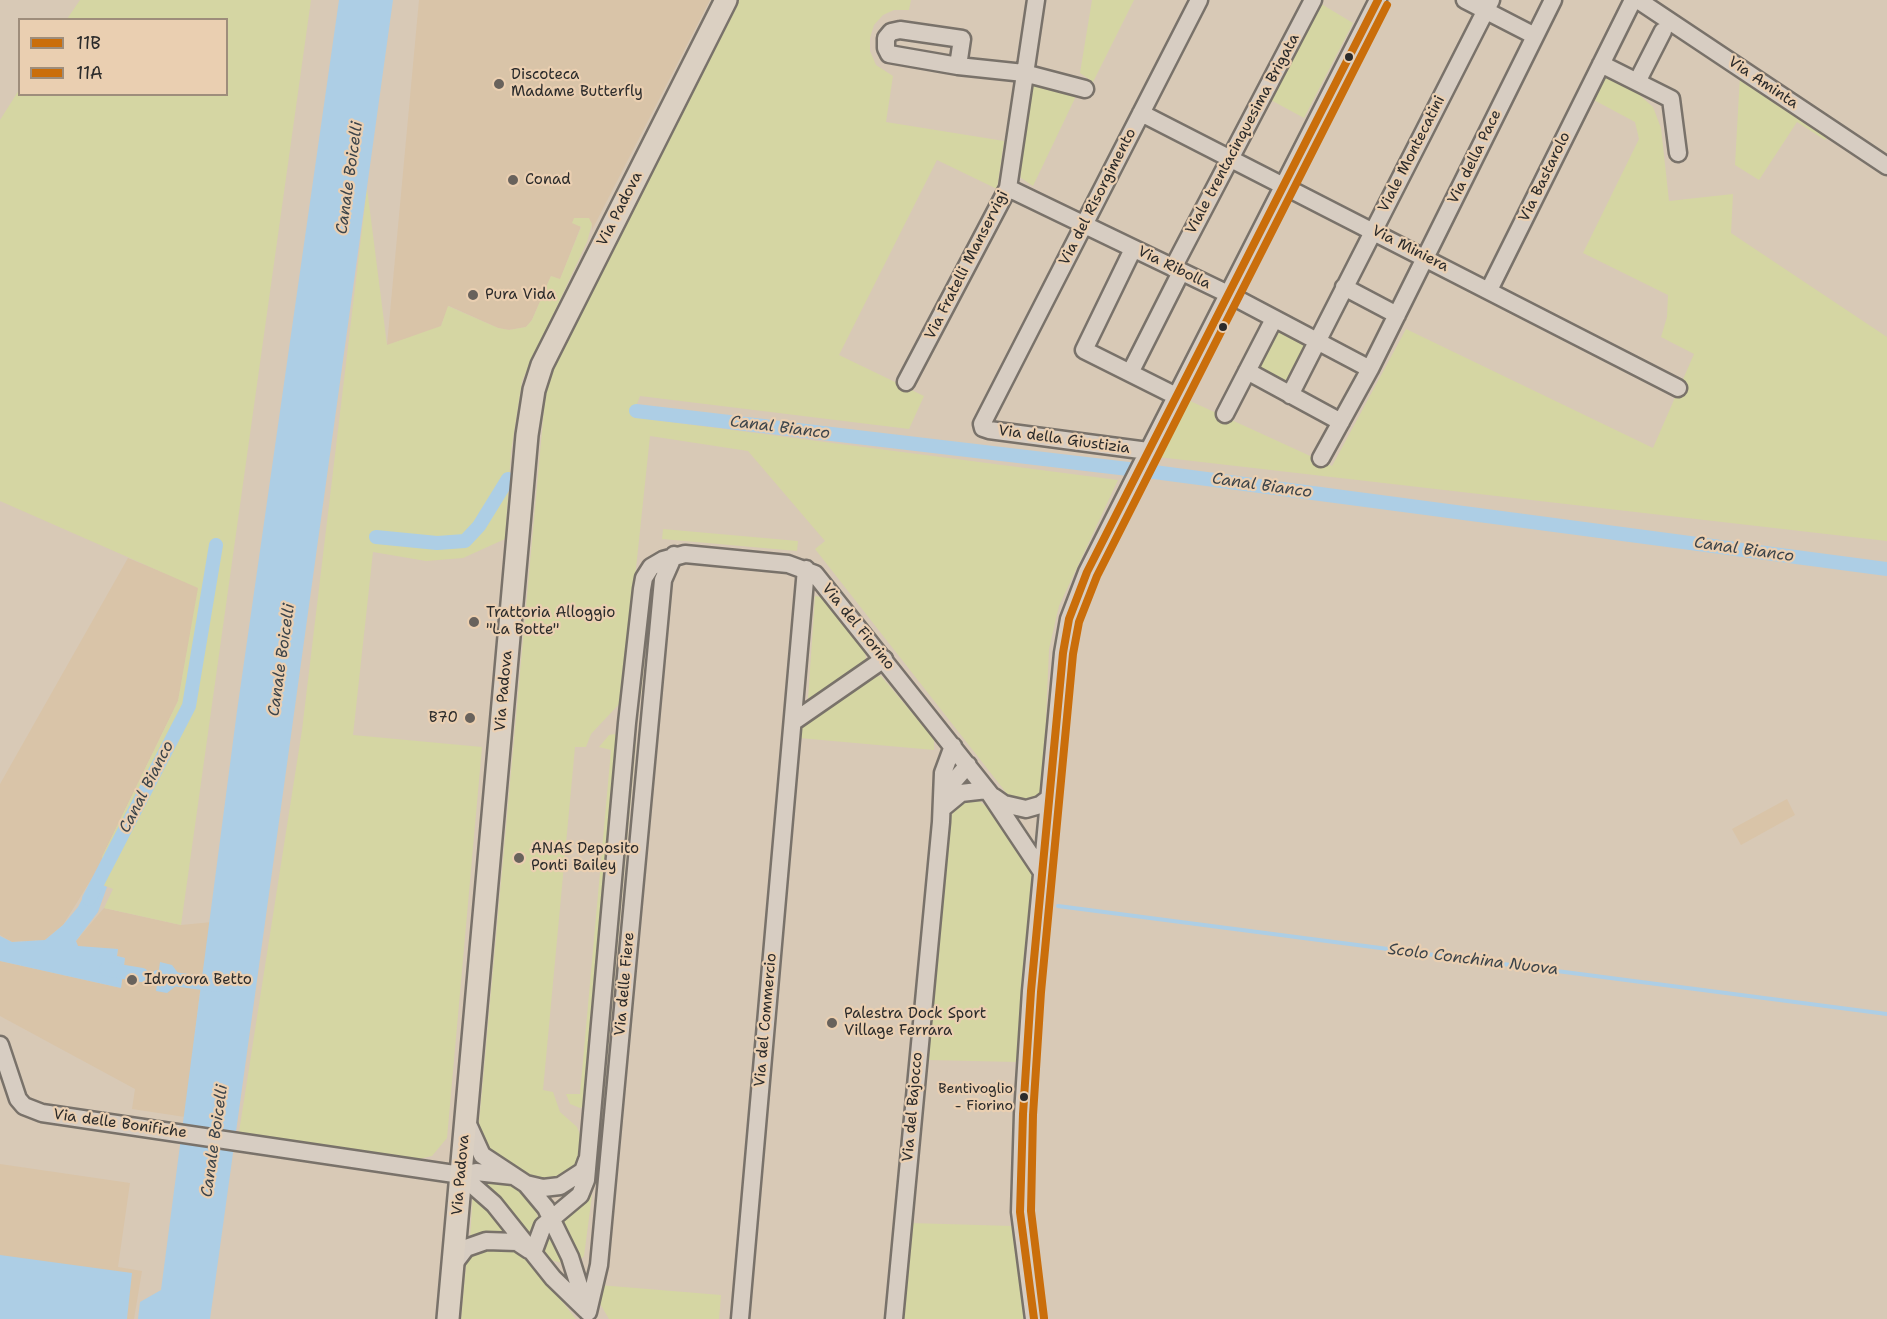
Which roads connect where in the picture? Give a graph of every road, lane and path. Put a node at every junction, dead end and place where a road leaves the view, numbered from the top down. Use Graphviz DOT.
graph roads {
  1 [pos="726,0"];
  2 [pos="1036,0"];
  3 [pos="1199,0"];
  4 [pos="1313,0"];
  5 [pos="1378,0"];
  6 [pos="1465,0"];
  7 [pos="1553,0"];
  8 [pos="1633,0"];
  9 [pos="1638,0"];
  10 [pos="1488,5"];
  11 [pos="1663,31"];
  12 [pos="1535,36"];
  13 [pos="1601,64"];
  14 [pos="958,66"];
  15 [pos="1024,73"];
  16 [pos="1636,82"];
  17 [pos="1085,89"];
  18 [pos="1141,112"];
  19 [pos="1678,153"];
  20 [pos="1231,158"];
  21 [pos="1887,166"];
  22 [pos="1284,184"];
  23 [pos="1008,188"];
  24 [pos="1084,225"];
  25 [pos="1373,230"];
  26 [pos="1133,249"];
  27 [pos="1426,257"];
  28 [pos="1177,270"];
  29 [pos="1344,287"];
  30 [pos="1489,290"];
  31 [pos="1228,294"];
  32 [pos="1397,315"];
  33 [pos="1274,319"];
  34 [pos="1316,341"];
  35 [pos="1370,369"];
  36 [pos="1247,371"];
  37 [pos="1130,373"];
  38 [pos="906,382"];
  39 [pos="1678,388"];
  40 [pos="998,394"];
  41 [pos="1290,395"];
  42 [pos="1176,396"];
  43 [pos="1225,414"];
  44 [pos="1341,422"];
  45 [pos="1147,453"];
  46 [pos="1321,458"];
  47 [pos="674,555"];
  48 [pos="806,569"];
  49 [pos="884,659"];
  50 [pos="793,722"];
  51 [pos="627,723"];
  52 [pos="649,726"];
  53 [pos="953,746"];
  54 [pos="968,765"];
  55 [pos="989,792"];
  56 [pos="1049,798"];
  57 [pos="1026,809"];
  58 [pos="942,815"];
  59 [pos="1047,829"];
  60 [pos="1016,831"];
  61 [pos="1042,873"];
  62 [pos="0,1045"];
  63 [pos="466,1118"];
  64 [pos="588,1156"];
  65 [pos="461,1175"];
  66 [pos="519,1180"];
  67 [pos="552,1220"];
  68 [pos="601,1243"];
  69 [pos="538,1259"];
  70 [pos="453,1264"];
  71 [pos="575,1272"];
  72 [pos="590,1316"];
  73 [pos="448,1319"];
  74 [pos="740,1319"];
  75 [pos="894,1319"];
  76 [pos="1034,1319"];
  1 -- 63 [label="main road, Via Padova"];
  2 -- 15 [label="street, Via Fratelli Manservigi"];
  3 -- 18 [label="street, Via del Risorgimento"];
  4 -- 20 [label="street, Viale trentacinquesima Brigata"];
  5 -- 22 [label="street"];
  6 -- 10 [label="street"];
  7 -- 12 [label="street, Via della Pace"];
  8 -- 13 [label="street, Via Bastarolo"];
  9 -- 21 [label="street, Via Aminta"];
  10 -- 12 [label="street"];
  10 -- 25 [label="street, Viale Montecatini"];
  11 -- 16 [label="street"];
  12 -- 27 [label="street, Via della Pace"];
  13 -- 16 [label="street"];
  13 -- 30 [label="street, Via Bastarolo"];
  14 -- 15 [label="street"];
  15 -- 17 [label="street"];
  15 -- 23 [label="street, Via Fratelli Manservigi"];
  16 -- 19 [label="street"];
  18 -- 20 [label="street, Via Miniera"];
  18 -- 24 [label="street, Via del Risorgimento"];
  20 -- 22 [label="street, Via Miniera"];
  20 -- 28 [label="street, Viale trentacinquesima Brigata"];
  22 -- 25 [label="street, Via Miniera"];
  22 -- 31 [label="street"];
  23 -- 24 [label="street, Via Ribolla"];
  23 -- 38 [label="street, Via Fratelli Manservigi"];
  24 -- 26 [label="street, Via Ribolla"];
  24 -- 40 [label="street, Via del Risorgimento"];
  25 -- 27 [label="street, Via Miniera"];
  25 -- 29 [label="street, Viale Montecatini"];
  26 -- 28 [label="street, Via Ribolla"];
  26 -- 37 [label="street"];
  27 -- 30 [label="street, Via Miniera"];
  27 -- 32 [label="street, Via della Pace"];
  28 -- 31 [label="street, Via Ribolla"];
  28 -- 37 [label="street, Viale trentacinquesima Brigata"];
  29 -- 32 [label="street"];
  29 -- 34 [label="street, Viale Montecatini"];
  30 -- 39 [label="street, Via Miniera"];
  31 -- 33 [label="street, Via Ribolla"];
  31 -- 42 [label="street"];
  32 -- 35 [label="street, Via della Pace"];
  33 -- 34 [label="street, Via Ribolla"];
  33 -- 36 [label="street"];
  34 -- 35 [label="street, Via Ribolla"];
  34 -- 41 [label="street, Viale Montecatini"];
  35 -- 44 [label="street, Via della Pace"];
  36 -- 41 [label="street"];
  36 -- 43 [label="street"];
  37 -- 42 [label="street"];
  40 -- 45 [label="street, Via della Giustizia"];
  41 -- 44 [label="street"];
  42 -- 45 [label="street"];
  44 -- 46 [label="street, Via della Pace"];
  45 -- 56 [label="street"];
  47 -- 48 [label="street, Via del Fiorino"];
  47 -- 51 [label="street, Via delle Fiere"];
  47 -- 52 [label="street, Via delle Fiere"];
  48 -- 49 [label="street, Via del Fiorino"];
  48 -- 50 [label="street, Via del Commercio"];
  49 -- 50 [label="street"];
  49 -- 53 [label="street, Via del Fiorino"];
  50 -- 74 [label="street, Via del Commercio"];
  51 -- 52 [label="street"];
  51 -- 64 [label="street, Via delle Fiere"];
  52 -- 68 [label="street, Via delle Fiere"];
  53 -- 54 [label="street, Via del Fiorino"];
  53 -- 58 [label="street, Via del Bajocco"];
  54 -- 55 [label="street, Via del Fiorino"];
  54 -- 58 [label="street, Via del Bajocco"];
  55 -- 57 [label="street, Via del Fiorino"];
  55 -- 58 [label="street"];
  55 -- 60 [label="street, Via del Fiorino"];
  56 -- 57 [label="street"];
  56 -- 59 [label="street"];
  57 -- 59 [label="street, Via del Fiorino"];
  58 -- 75 [label="street, Via del Bajocco"];
  59 -- 60 [label="street"];
  59 -- 61 [label="street"];
  60 -- 61 [label="street, Via del Fiorino"];
  61 -- 76 [label="street"];
  62 -- 65 [label="street, Via delle Bonifiche"];
  63 -- 65 [label="main road, Via Padova"];
  63 -- 66 [label="street"];
  64 -- 66 [label="street, Via delle Fiere"];
  64 -- 67 [label="street, Via delle Fiere"];
  65 -- 66 [label="street, Via delle Fiere"];
  65 -- 69 [label="street"];
  65 -- 70 [label="main road, Via Padova"];
  66 -- 67 [label="street"];
  67 -- 69 [label="street, Via delle Fiere"];
  67 -- 71 [label="street"];
  68 -- 71 [label="street"];
  68 -- 72 [label="street, Via delle Fiere"];
  69 -- 70 [label="street"];
  69 -- 71 [label="street"];
  69 -- 72 [label="street"];
  70 -- 73 [label="main road, Via Padova"];
  71 -- 72 [label="street"];
}
